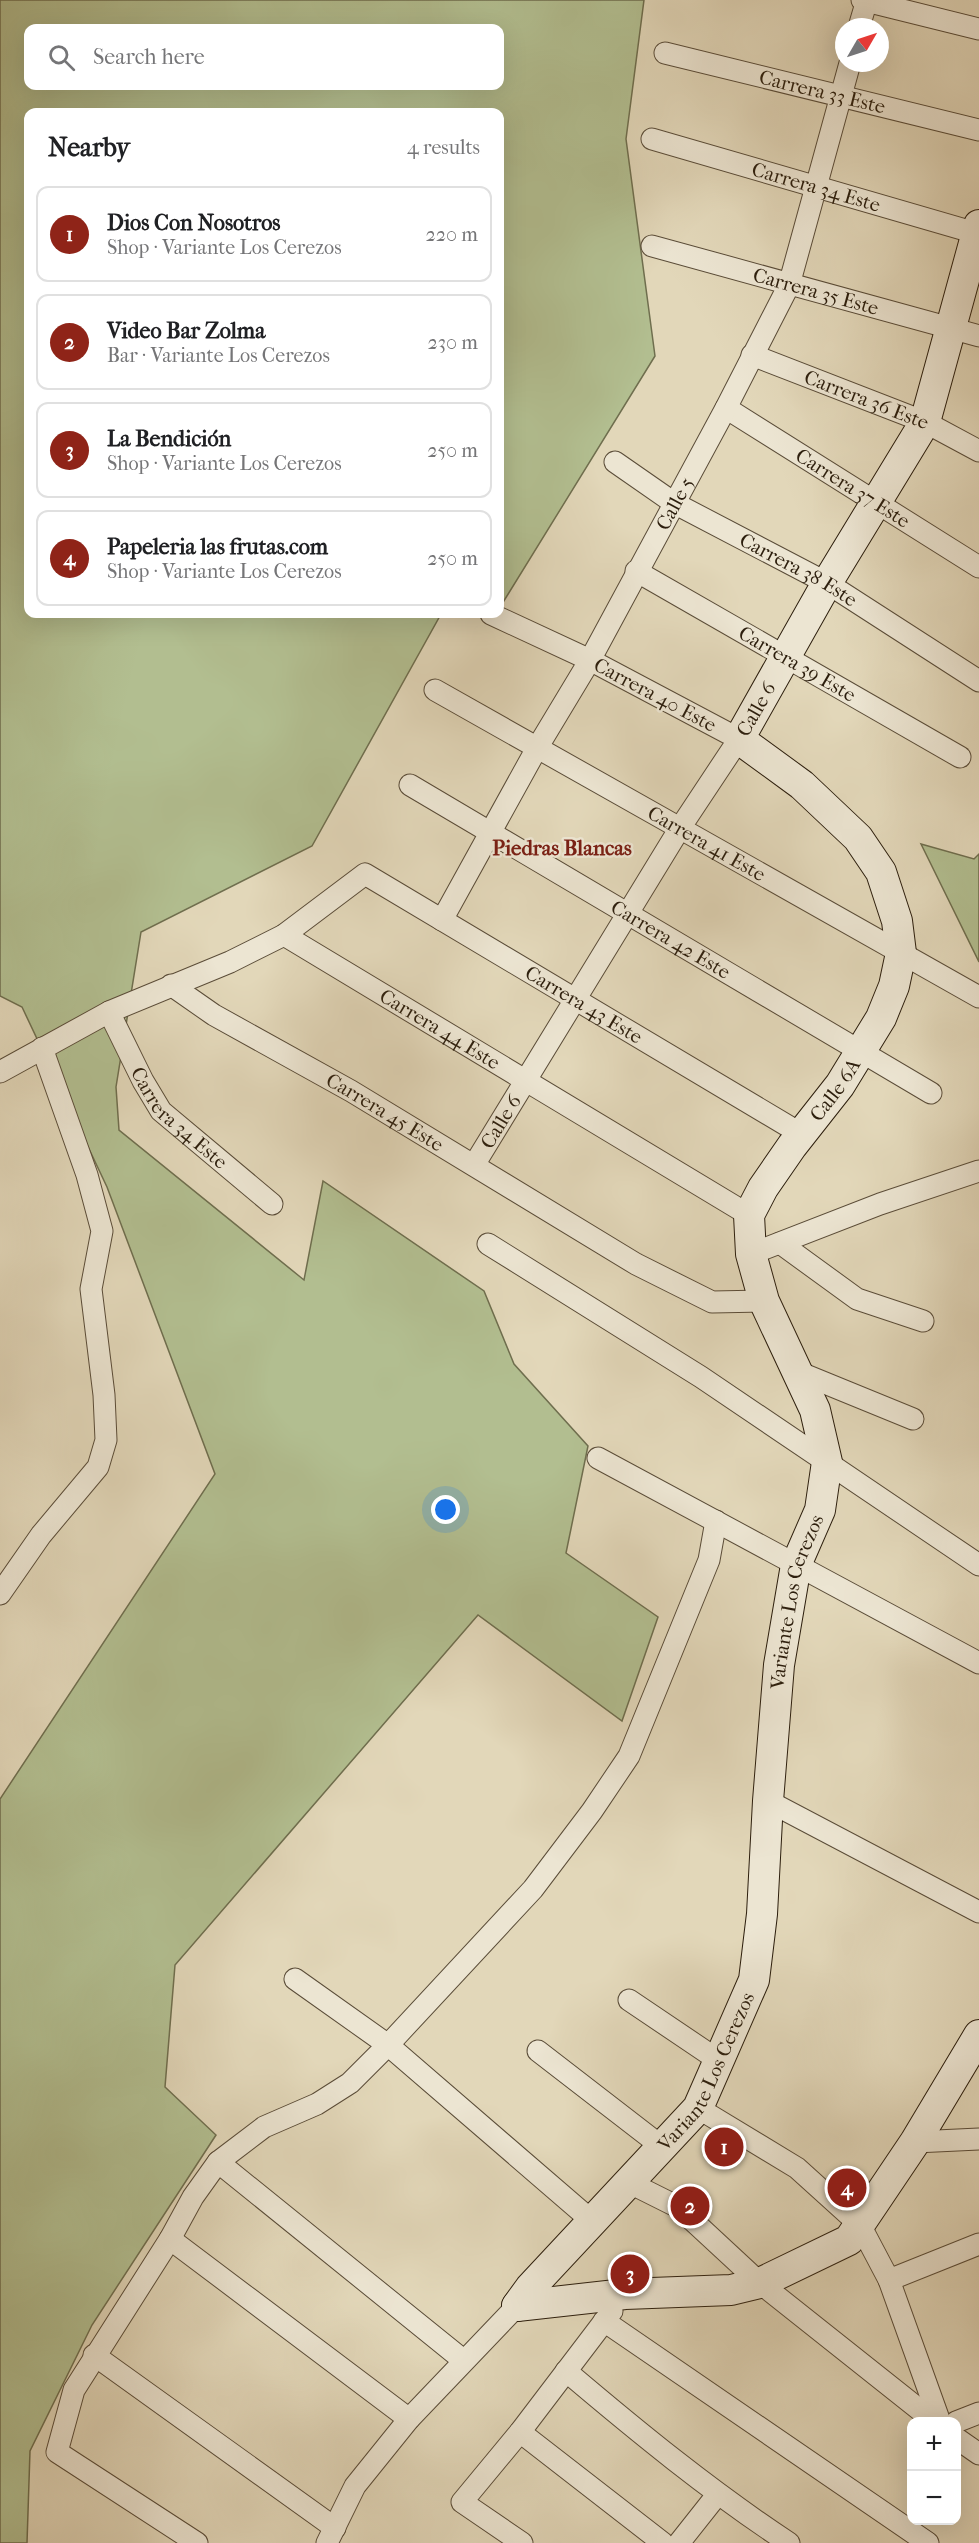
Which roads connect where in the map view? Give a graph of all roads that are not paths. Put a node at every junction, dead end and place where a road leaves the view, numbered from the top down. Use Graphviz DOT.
graph roads {
  1 [pos="865,0"];
  2 [pos="861,18"];
  3 [pos="979,29"];
  4 [pos="665,53"];
  5 [pos="847,72"];
  6 [pos="840,97"];
  7 [pos="979,130"];
  8 [pos="652,139"];
  9 [pos="816,188"];
  10 [pos="978,231"];
  11 [pos="652,246"];
  12 [pos="789,285"];
  13 [pos="950,328"];
  14 [pos="979,336"];
  15 [pos="752,355"];
  16 [pos="726,408"];
  17 [pos="925,422"];
  18 [pos="979,451"];
  19 [pos="615,462"];
  20 [pos="876,502"];
  21 [pos="674,503"];
  22 [pos="979,567"];
  23 [pos="636,571"];
  24 [pos="827,583"];
  25 [pos="500,618"];
  26 [pos="786,659"];
  27 [pos="590,660"];
  28 [pos="979,681"];
  29 [pos="435,690"];
  30 [pos="739,739"];
  31 [pos="537,748"];
  32 [pos="960,758"];
  33 [pos="410,784"];
  34 [pos="680,828"];
  35 [pos="490,832"];
  36 [pos="628,914"];
  37 [pos="442,920"];
  38 [pos="284,935"];
  39 [pos="901,953"];
  40 [pos="171,985"];
  41 [pos="979,997"];
  42 [pos="575,999"];
  43 [pos="110,1012"];
  44 [pos="42,1048"];
  45 [pos="860,1051"];
  46 [pos="0,1072"];
  47 [pos="525,1080"];
  48 [pos="931,1094"];
  49 [pos="802,1134"];
  50 [pos="474,1165"];
  51 [pos="979,1171"];
  52 [pos="272,1204"];
  53 [pos="749,1215"];
  54 [pos="780,1243"];
  55 [pos="488,1244"];
  56 [pos="751,1254"];
  57 [pos="764,1301"];
  58 [pos="923,1321"];
  59 [pos="798,1372"];
  60 [pos="913,1419"];
  61 [pos="598,1458"];
  62 [pos="827,1462"];
  63 [pos="716,1521"];
  64 [pos="796,1564"];
  65 [pos="979,1565"];
  66 [pos="0,1594"];
  67 [pos="979,1662"];
  68 [pos="768,1802"];
  69 [pos="979,1912"];
  70 [pos="295,1979"];
  71 [pos="629,2000"];
  72 [pos="979,2034"];
  73 [pos="388,2045"];
  74 [pos="538,2051"];
  75 [pos="718,2060"];
  76 [pos="698,2108"];
  77 [pos="979,2139"];
  78 [pos="915,2142"];
  79 [pos="661,2146"];
  80 [pos="218,2162"];
  81 [pos="628,2182"];
  82 [pos="592,2221"];
  83 [pos="860,2225"];
  84 [pos="170,2239"];
  85 [pos="979,2244"];
  86 [pos="888,2280"];
  87 [pos="760,2283"];
  88 [pos="625,2294"];
  89 [pos="517,2306"];
  90 [pos="604,2321"];
  91 [pos="94,2355"];
  92 [pos="463,2360"];
  93 [pos="566,2371"];
  94 [pos="979,2413"];
  95 [pos="930,2417"];
  96 [pos="939,2417"];
  97 [pos="409,2419"];
  98 [pos="961,2420"];
  99 [pos="520,2432"];
  100 [pos="961,2441"];
  101 [pos="979,2454"];
  102 [pos="717,2495"];
  103 [pos="331,2535"];
  104 [pos="786,2542"];
  105 [pos="197,2543"];
  106 [pos="522,2543"];
  107 [pos="663,2543"];
  108 [pos="679,2543"];
  109 [pos="928,2543"];
  1 -- 2 [label="street"];
  1 -- 3 [label="street"];
  4 -- 6 [label="street, Carrera 33 Este"];
  5 -- 6 [label="street, Calle 5"];
  6 -- 7 [label="street, Carrera 33 Este"];
  6 -- 9 [label="street, Calle 5"];
  8 -- 9 [label="street, Carrera 34 Este"];
  9 -- 10 [label="street, Carrera 34 Este"];
  9 -- 12 [label="street, Calle 5"];
  10 -- 13 [label="street, Calle 6"];
  11 -- 12 [label="street, Carrera 35 Este"];
  12 -- 13 [label="street, Carrera 35 Este"];
  12 -- 15 [label="street, Calle 5"];
  13 -- 14 [label="street, Carrera 35 Este"];
  13 -- 17 [label="street, Calle 6"];
  15 -- 16 [label="street, Calle 5"];
  15 -- 17 [label="street, Carrera 36 Este"];
  16 -- 20 [label="street, Carrera 37 Este"];
  16 -- 21 [label="street, Calle 5"];
  17 -- 18 [label="street, Carrera 36 Este"];
  17 -- 20 [label="street, Calle 6"];
  19 -- 21 [label="street, Carrera 38 Este"];
  20 -- 22 [label="street, Carrera 37 Este"];
  20 -- 24 [label="street, Calle 6"];
  21 -- 23 [label="street, Calle 5"];
  21 -- 24 [label="street, Carrera 38 Este"];
  23 -- 26 [label="street, Carrera 39 Este"];
  23 -- 27 [label="street, Calle 5"];
  24 -- 26 [label="street, Calle 6"];
  24 -- 28 [label="street, Carrera 38 Este"];
  25 -- 27 [label="street, Carrera 40 Este"];
  26 -- 30 [label="street, Calle 6"];
  26 -- 32 [label="street, Carrera 39 Este"];
  27 -- 30 [label="street, Carrera 40 Este"];
  27 -- 31 [label="street, Calle 5"];
  29 -- 31 [label="street, Carrera 41 Este"];
  30 -- 34 [label="street, Calle 6"];
  30 -- 39 [label="street, Carrera 40 Este"];
  31 -- 34 [label="street, Carrera 41 Este"];
  31 -- 35 [label="street, Calle 5"];
  33 -- 35 [label="street, Carrera 42 Este"];
  34 -- 36 [label="street, Calle 6"];
  34 -- 39 [label="street, Carrera 41 Este"];
  35 -- 36 [label="street, Carrera 42 Este"];
  35 -- 37 [label="street, Calle 5"];
  36 -- 42 [label="street, Calle 6"];
  36 -- 45 [label="street, Carrera 42 Este"];
  37 -- 38 [label="street, Carrera 43 Este"];
  37 -- 42 [label="street, Carrera 43 Este"];
  38 -- 40 [label="street"];
  38 -- 47 [label="street, Carrera 44 Este"];
  39 -- 41 [label="street, Carrera 41 Este"];
  39 -- 45 [label="street, Calle 6A"];
  40 -- 43 [label="street"];
  40 -- 50 [label="street, Carrera 45 Este"];
  42 -- 47 [label="street, Calle 6"];
  42 -- 49 [label="street, Carrera 43 Este"];
  43 -- 44 [label="street"];
  43 -- 52 [label="street, Carrera 34 Este"];
  44 -- 46 [label="street"];
  44 -- 66 [label="street"];
  45 -- 48 [label="street, Carrera 42 Este"];
  45 -- 49 [label="street, Calle 6A"];
  47 -- 50 [label="street, Calle 6"];
  47 -- 53 [label="street, Carrera 44 Este"];
  49 -- 53 [label="street, Calle 6A"];
  50 -- 57 [label="street, Carrera 45 Este"];
  51 -- 54 [label="street"];
  53 -- 56 [label="street, Variante Los Cerezos"];
  54 -- 56 [label="street"];
  54 -- 58 [label="street"];
  55 -- 62 [label="street"];
  56 -- 57 [label="street, Variante Los Cerezos"];
  57 -- 59 [label="street, Variante Los Cerezos"];
  59 -- 60 [label="street"];
  59 -- 62 [label="street, Variante Los Cerezos"];
  61 -- 63 [label="street"];
  62 -- 64 [label="street, Variante Los Cerezos"];
  62 -- 65 [label="street"];
  63 -- 64 [label="street"];
  63 -- 73 [label="street"];
  64 -- 67 [label="street"];
  64 -- 68 [label="street, Variante Los Cerezos"];
  68 -- 69 [label="street"];
  68 -- 75 [label="street, Variante Los Cerezos"];
  70 -- 73 [label="street"];
  71 -- 75 [label="street"];
  72 -- 78 [label="street"];
  73 -- 80 [label="street"];
  73 -- 82 [label="street"];
  74 -- 79 [label="street"];
  75 -- 76 [label="street, Variante Los Cerezos"];
  76 -- 79 [label="street, Variante Los Cerezos"];
  76 -- 83 [label="street"];
  77 -- 78 [label="street"];
  78 -- 83 [label="street"];
  79 -- 81 [label="street, Variante Los Cerezos"];
  80 -- 84 [label="street"];
  80 -- 92 [label="street"];
  81 -- 82 [label="street, Variante Los Cerezos"];
  81 -- 87 [label="street"];
  82 -- 89 [label="street, Variante Los Cerezos"];
  83 -- 86 [label="street"];
  83 -- 87 [label="street"];
  84 -- 91 [label="street"];
  84 -- 97 [label="street"];
  85 -- 86 [label="street"];
  86 -- 96 [label="street"];
  87 -- 88 [label="street"];
  87 -- 95 [label="street"];
  88 -- 89 [label="street"];
  88 -- 90 [label="street"];
  89 -- 92 [label="street"];
  90 -- 93 [label="street"];
  90 -- 109 [label="street"];
  91 -- 103 [label="street"];
  91 -- 105 [label="street"];
  92 -- 97 [label="street"];
  93 -- 99 [label="street"];
  93 -- 102 [label="street"];
  94 -- 98 [label="street"];
  97 -- 103 [label="street"];
  99 -- 106 [label="street"];
  99 -- 107 [label="street"];
  100 -- 101 [label="street"];
  102 -- 104 [label="street"];
  102 -- 108 [label="street"];
}
